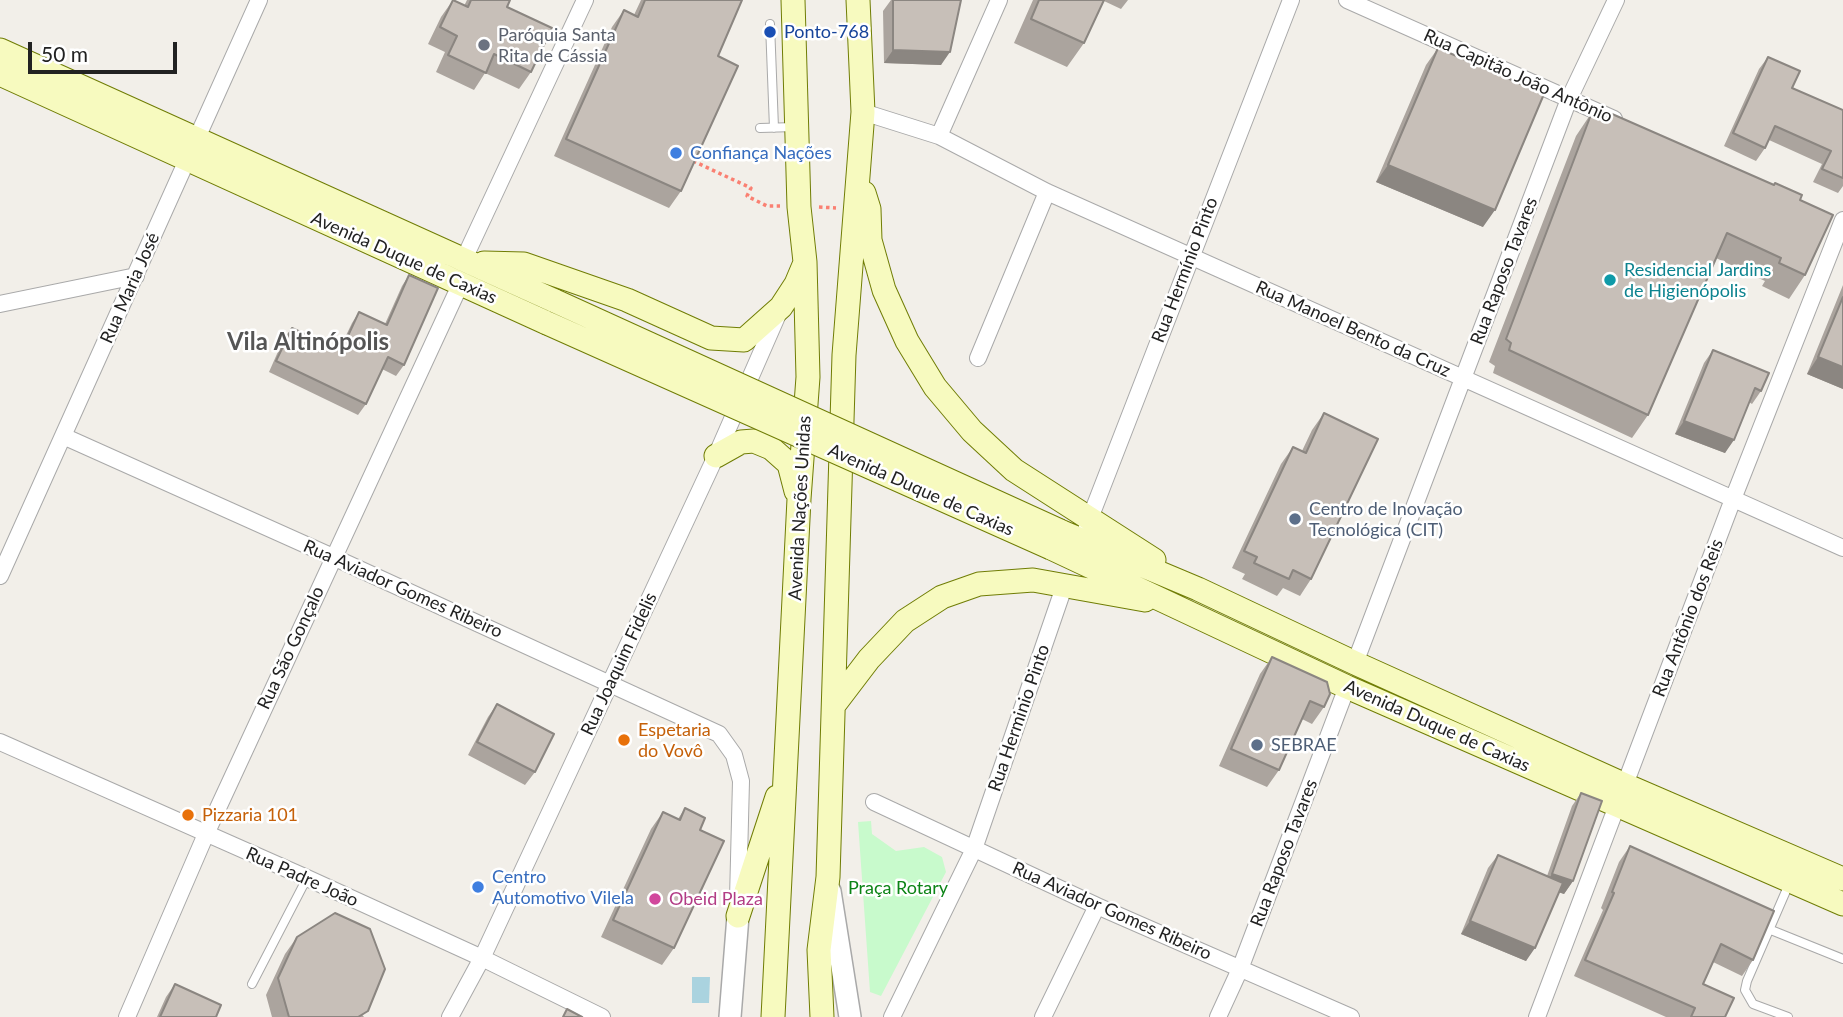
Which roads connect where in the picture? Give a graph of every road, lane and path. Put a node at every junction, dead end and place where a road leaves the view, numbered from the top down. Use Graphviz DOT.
graph roads {
  1 [pos="259,0"];
  2 [pos="585,0"];
  3 [pos="793,0"];
  4 [pos="858,0"];
  5 [pos="999,0"];
  6 [pos="1291,0"];
  7 [pos="1347,0"];
  8 [pos="1616,0"];
  9 [pos="771,24"];
  10 [pos="0,50"];
  11 [pos="0,74"];
  12 [pos="1569,99"];
  13 [pos="863,112"];
  14 [pos="798,127"];
  15 [pos="1632,127"];
  16 [pos="760,128"];
  17 [pos="774,128"];
  18 [pos="939,136"];
  19 [pos="197,138"];
  20 [pos="187,159"];
  21 [pos="858,175"];
  22 [pos="1047,192"];
  23 [pos="1840,220"];
  24 [pos="1190,256"];
  25 [pos="806,262"];
  26 [pos="466,268"];
  27 [pos="136,276"];
  28 [pos="0,304"];
  29 [pos="781,307"];
  30 [pos="978,358"];
  31 [pos="1463,379"];
  32 [pos="63,436"];
  33 [pos="716,456"];
  34 [pos="799,499"];
  35 [pos="1733,499"];
  36 [pos="1090,518"];
  37 [pos="1064,540"];
  38 [pos="1843,548"];
  39 [pos="333,557"];
  40 [pos="0,576"];
  41 [pos="1064,587"];
  42 [pos="1198,589"];
  43 [pos="1176,606"];
  44 [pos="1355,663"];
  45 [pos="610,683"];
  46 [pos="1347,687"];
  47 [pos="834,705"];
  48 [pos="0,742"];
  49 [pos="787,767"];
  50 [pos="1621,795"];
  51 [pos="874,802"];
  52 [pos="205,834"];
  53 [pos="974,849"];
  54 [pos="828,877"];
  55 [pos="307,878"];
  56 [pos="1843,879"];
  57 [pos="1790,881"];
  58 [pos="1843,904"];
  59 [pos="1097,906"];
  60 [pos="738,916"];
  61 [pos="1771,930"];
  62 [pos="482,958"];
  63 [pos="1843,959"];
  64 [pos="1240,969"];
  65 [pos="252,984"];
  66 [pos="127,1017"];
  67 [pos="450,1017"];
  68 [pos="602,1017"];
  69 [pos="730,1017"];
  70 [pos="773,1017"];
  71 [pos="822,1017"];
  72 [pos="850,1017"];
  73 [pos="892,1017"];
  74 [pos="1043,1017"];
  75 [pos="1218,1017"];
  76 [pos="1351,1017"];
  77 [pos="1537,1017"];
  78 [pos="1788,1017"];
  1 -- 19 [label="street, Rua Maria José"];
  2 -- 26 [label="street, Rua São Gonçalo"];
  3 -- 14 [label="main road, Avenida Nações Unidas"];
  4 -- 13 [label="main road"];
  5 -- 18 [label="street"];
  6 -- 24 [label="street, Rua Hermínio Pinto"];
  7 -- 12 [label="street, Rua Capitão João Antônio"];
  8 -- 12 [label="street, Rua Raposo Tavares"];
  9 -- 17 [label="lane"];
  10 -- 19 [label="main road, Avenida Duque de Caxias"];
  11 -- 20 [label="main road, Avenida Duque de Caxias"];
  12 -- 15 [label="street, Rua Capitão João Antônio"];
  12 -- 31 [label="street, Rua Raposo Tavares"];
  13 -- 18 [label="street, Rua Manoel Bento da Cruz"];
  13 -- 21 [label="main road"];
  14 -- 17 [label="lane"];
  14 -- 25 [label="main road, Avenida Nações Unidas"];
  16 -- 17 [label="lane"];
  18 -- 22 [label="street, Rua Manoel Bento da Cruz"];
  19 -- 20 [label="street, Rua Maria José"];
  19 -- 26 [label="main road, Avenida Duque de Caxias"];
  20 -- 26 [label="main road, Avenida Duque de Caxias"];
  20 -- 27 [label="street, Rua Maria José"];
  21 -- 36 [label="main road"];
  21 -- 47 [label="main road"];
  22 -- 24 [label="street, Rua Manoel Bento da Cruz"];
  22 -- 30 [label="street"];
  23 -- 35 [label="street, Rua Antônio dos Reis"];
  24 -- 31 [label="street, Rua Manoel Bento da Cruz"];
  24 -- 36 [label="street, Rua Hermínio Pinto"];
  25 -- 29 [label="main road"];
  25 -- 34 [label="main road, Avenida Nações Unidas"];
  26 -- 29 [label="main road"];
  26 -- 37 [label="main road, Avenida Duque de Caxias, bridge"];
  26 -- 37 [label="main road, Avenida Duque de Caxias, bridge"];
  26 -- 39 [label="street, Rua São Gonçalo"];
  27 -- 28 [label="street"];
  27 -- 32 [label="street, Rua Maria José"];
  29 -- 33 [label="street, Rua Joaquim Fidelis"];
  31 -- 35 [label="street, Rua Manoel Bento da Cruz"];
  31 -- 44 [label="street, Rua Raposo Tavares"];
  32 -- 39 [label="street, Rua Aviador Gomes Ribeiro"];
  32 -- 40 [label="street, Rua Maria José"];
  33 -- 34 [label="main road"];
  33 -- 45 [label="street, Rua Joaquim Fidelis"];
  34 -- 49 [label="main road, Avenida Nações Unidas"];
  35 -- 38 [label="street, Rua Manoel Bento da Cruz"];
  35 -- 50 [label="street, Rua Antônio dos Reis"];
  36 -- 37 [label="street, Rua Hermínio Pinto"];
  36 -- 42 [label="main road"];
  37 -- 42 [label="main road, Avenida Duque de Caxias"];
  37 -- 43 [label="main road, Avenida Duque de Caxias"];
  39 -- 45 [label="street, Rua Aviador Gomes Ribeiro"];
  39 -- 52 [label="street, Rua São Gonçalo"];
  41 -- 43 [label="main road"];
  41 -- 47 [label="main road"];
  41 -- 53 [label="street, Rua Herminio Pinto"];
  42 -- 44 [label="main road, Avenida Duque de Caxias"];
  43 -- 46 [label="main road, Avenida Duque de Caxias"];
  44 -- 50 [label="main road, Avenida Duque de Caxias"];
  45 -- 60 [label="street, Rua Aviador Gomes Ribeiro"];
  45 -- 62 [label="street, Rua Joaquim Fidelis"];
  46 -- 50 [label="main road, Avenida Duque de Caxias"];
  46 -- 64 [label="street, Rua Raposo Tavares"];
  47 -- 54 [label="main road"];
  48 -- 52 [label="street, Rua Padre João"];
  49 -- 60 [label="main road"];
  49 -- 70 [label="main road, Avenida Nações Unidas"];
  50 -- 56 [label="main road, Avenida Duque de Caxias"];
  50 -- 57 [label="main road, Avenida Duque de Caxias"];
  50 -- 77 [label="street, Rua Antônio dos Reis"];
  51 -- 53 [label="street, Rua Aviador Gomes Ribeiro"];
  52 -- 55 [label="street, Rua Padre João"];
  52 -- 66 [label="street, Rua São Gonçalo"];
  53 -- 59 [label="street, Rua Aviador Gomes Ribeiro"];
  53 -- 73 [label="street"];
  54 -- 71 [label="main road"];
  54 -- 72 [label="street"];
  55 -- 62 [label="street, Rua Padre João"];
  55 -- 65 [label="lane"];
  57 -- 58 [label="main road, Avenida Duque de Caxias"];
  57 -- 61 [label="lane"];
  59 -- 64 [label="street, Rua Aviador Gomes Ribeiro"];
  59 -- 74 [label="street"];
  60 -- 69 [label="street"];
  61 -- 63 [label="lane"];
  61 -- 78 [label="lane"];
  62 -- 67 [label="street, Rua Joaquim Fidelis"];
  62 -- 68 [label="street, Rua Padre João"];
  64 -- 75 [label="street, Rua Raposo Tavares"];
  64 -- 76 [label="street, Rua Aviador Gomes Ribeiro"];
}
